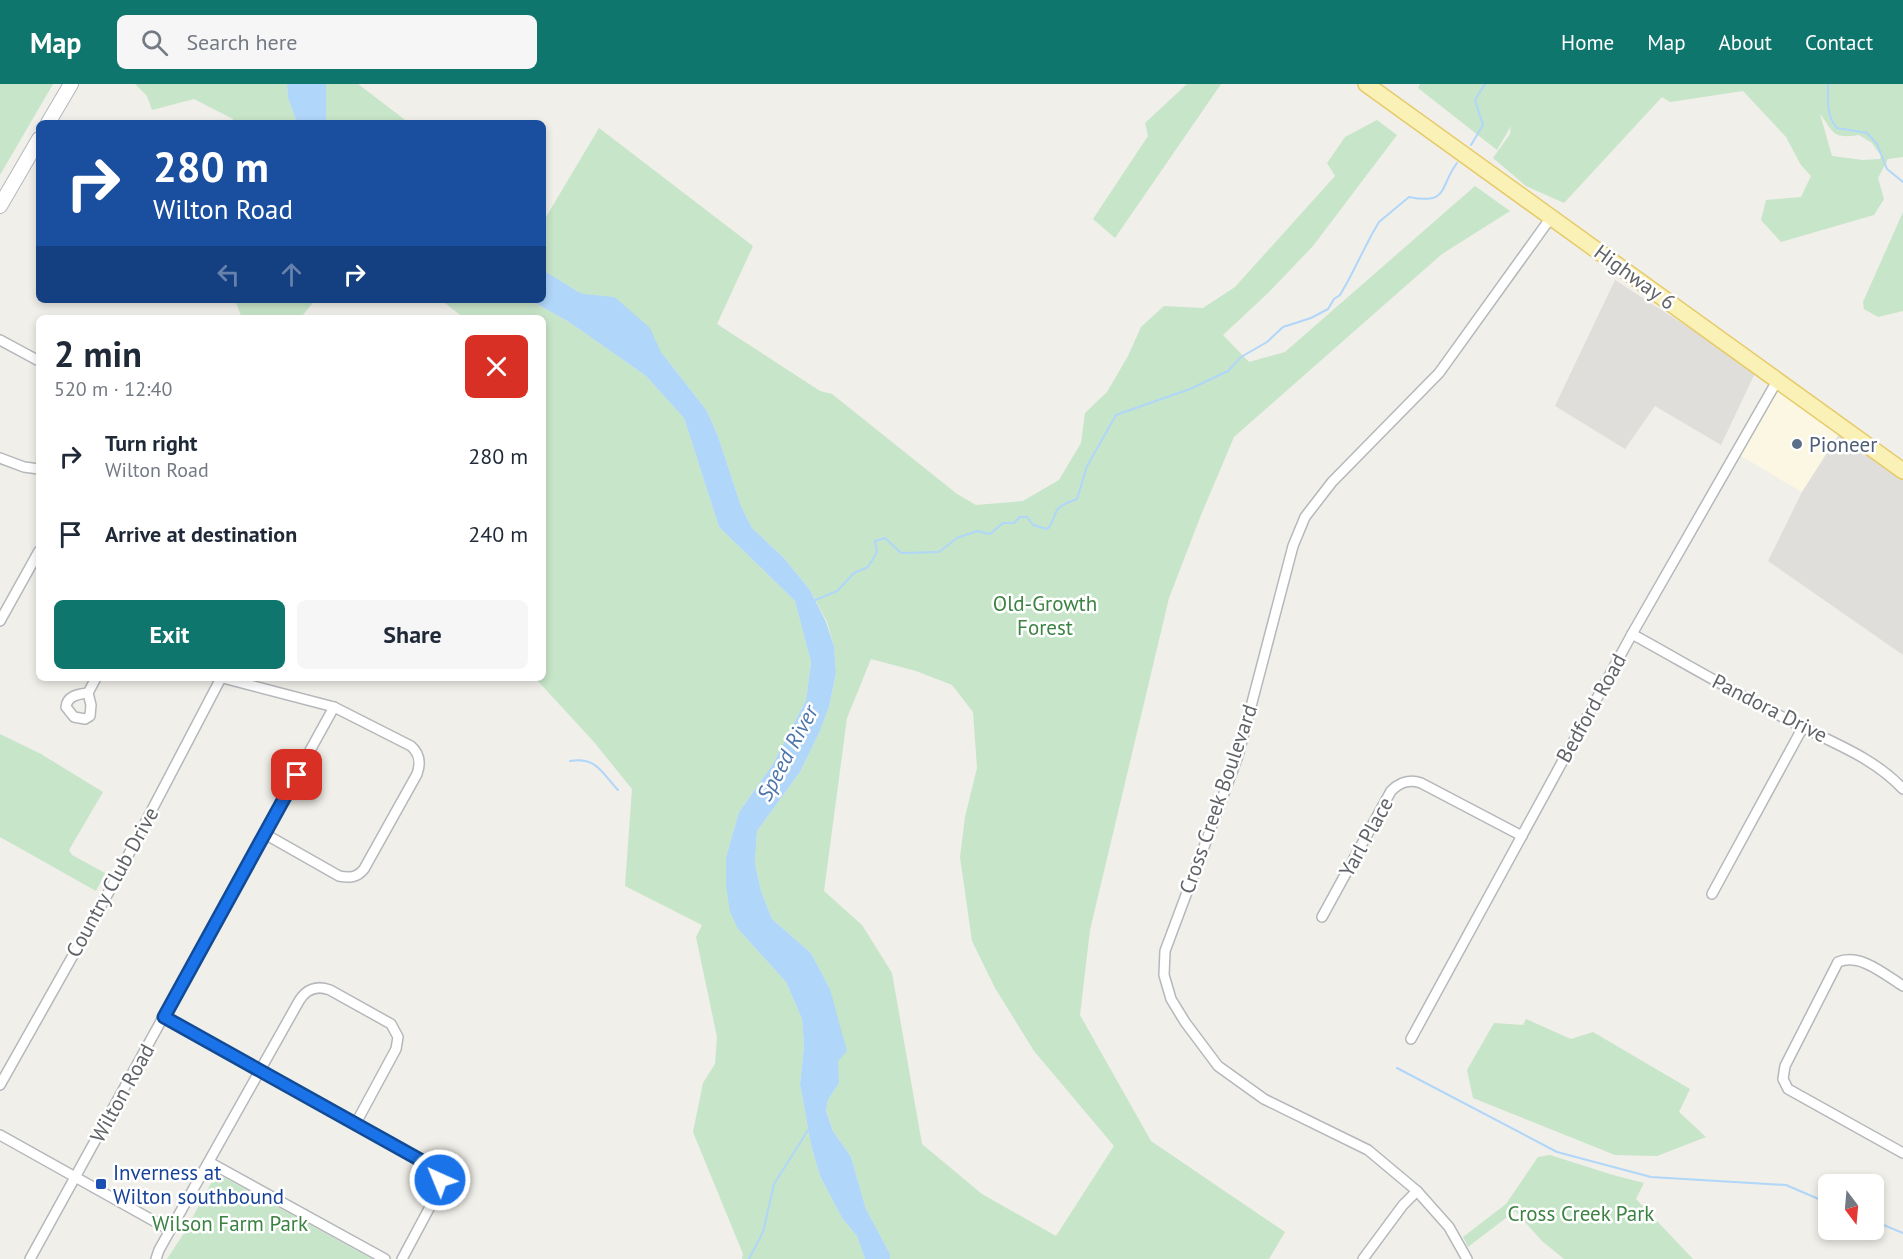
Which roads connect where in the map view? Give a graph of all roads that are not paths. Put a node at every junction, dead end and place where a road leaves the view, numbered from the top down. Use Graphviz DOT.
graph roads {
  1 [pos="71,84"];
  2 [pos="1366,84"];
  3 [pos="50,120"];
  4 [pos="36,144"];
  5 [pos="0,206"];
  6 [pos="1551,216"];
  7 [pos="0,340"];
  8 [pos="36,359"];
  9 [pos="1777,381"];
  10 [pos="0,458"];
  11 [pos="36,469"];
  12 [pos="1903,471"];
  13 [pos="36,556"];
  14 [pos="0,621"];
  15 [pos="1632,634"];
  16 [pos="94,681"];
  17 [pos="220,681"];
  18 [pos="234,681"];
  19 [pos="88,693"];
  20 [pos="334,707"];
  21 [pos="1803,727"];
  22 [pos="1903,789"];
  23 [pos="265,834"];
  24 [pos="1522,836"];
  25 [pos="1712,894"];
  26 [pos="1322,917"];
  27 [pos="1903,986"];
  28 [pos="164,1017"];
  29 [pos="1411,1039"];
  30 [pos="260,1071"];
  31 [pos="0,1085"];
  32 [pos="356,1123"];
  33 [pos="0,1135"];
  34 [pos="1903,1153"];
  35 [pos="209,1162"];
  36 [pos="76,1176"];
  37 [pos="1417,1191"];
  38 [pos="170,1230"];
  39 [pos="30,1259"];
  40 [pos="156,1259"];
  41 [pos="385,1259"];
  42 [pos="402,1259"];
  43 [pos="1363,1259"];
  44 [pos="1467,1259"];
  1 -- 3 [label="main road"];
  2 -- 6 [label="main road, Highway 6"];
  4 -- 5 [label="main road"];
  6 -- 9 [label="main road, Highway 6"];
  6 -- 37 [label="street, Cross Creek Boulevard"];
  7 -- 8 [label="street"];
  9 -- 12 [label="main road, Highway 6"];
  9 -- 15 [label="street, Bedford Road"];
  10 -- 11 [label="street"];
  13 -- 14 [label="street"];
  15 -- 21 [label="street, Pandora Drive"];
  15 -- 24 [label="street, Bedford Road"];
  16 -- 19 [label="street"];
  17 -- 31 [label="street, Country Club Drive"];
  18 -- 20 [label="street"];
  20 -- 23 [label="street, Wilton Road"];
  20 -- 23 [label="street"];
  21 -- 22 [label="street, Pandora Drive"];
  21 -- 25 [label="street"];
  23 -- 28 [label="street, Wilton Road"];
  24 -- 26 [label="street, Yarl Place"];
  24 -- 29 [label="street, Bedford Road"];
  27 -- 34 [label="street"];
  28 -- 30 [label="street"];
  28 -- 36 [label="street, Wilton Road"];
  30 -- 32 [label="street"];
  30 -- 32 [label="street"];
  30 -- 35 [label="street"];
  32 -- 42 [label="street"];
  33 -- 36 [label="street"];
  35 -- 38 [label="street"];
  35 -- 41 [label="street"];
  36 -- 38 [label="street"];
  36 -- 39 [label="street, Wilton Road"];
  37 -- 43 [label="street"];
  37 -- 44 [label="street, Cross Creek Boulevard"];
  38 -- 40 [label="street"];
}
